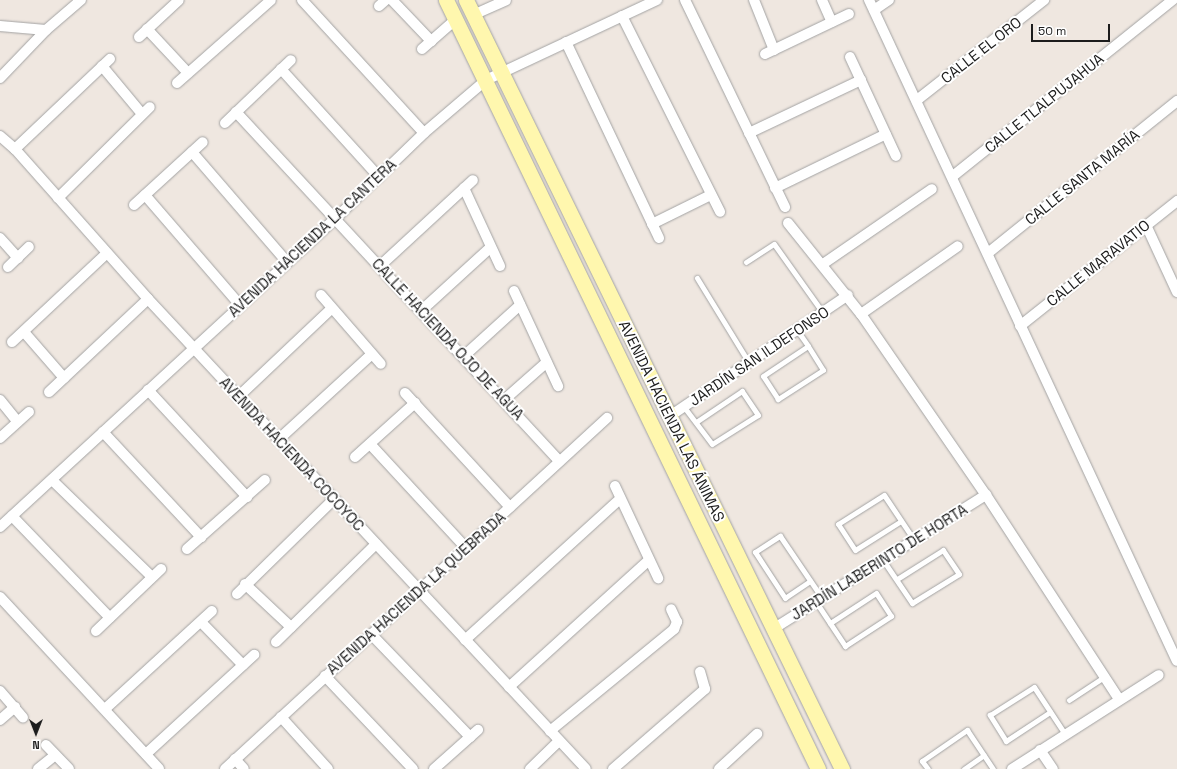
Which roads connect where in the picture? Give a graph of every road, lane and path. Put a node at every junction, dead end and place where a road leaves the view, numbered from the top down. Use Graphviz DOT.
graph roads {
  1 [pos="81,0"];
  2 [pos="179,0"];
  3 [pos="270,0"];
  4 [pos="302,0"];
  5 [pos="392,0"];
  6 [pos="446,0"];
  7 [pos="466,0"];
  8 [pos="506,0"];
  9 [pos="657,0"];
  10 [pos="685,0"];
  11 [pos="754,0"];
  12 [pos="822,0"];
  13 [pos="869,0"];
  14 [pos="889,0"];
  15 [pos="1044,0"];
  16 [pos="1173,0"];
  17 [pos="874,10"];
  18 [pos="850,14"];
  19 [pos="473,15"];
  20 [pos="622,16"];
  21 [pos="455,20"];
  22 [pos="832,22"];
  23 [pos="0,26"];
  24 [pos="148,29"];
  25 [pos="46,30"];
  26 [pos="139,37"];
  27 [pos="431,41"];
  28 [pos="566,42"];
  29 [pos="422,49"];
  30 [pos="850,57"];
  31 [pos="291,60"];
  32 [pos="281,69"];
  33 [pos="188,73"];
  34 [pos="500,73"];
  35 [pos="0,78"];
  36 [pos="486,80"];
  37 [pos="861,80"];
  38 [pos="177,83"];
  39 [pos="917,100"];
  40 [pos="1177,101"];
  41 [pos="150,107"];
  42 [pos="236,112"];
  43 [pos="142,114"];
  44 [pos="225,123"];
  45 [pos="424,133"];
  46 [pos="749,133"];
  47 [pos="886,134"];
  48 [pos="0,136"];
  49 [pos="203,142"];
  50 [pos="15,149"];
  51 [pos="192,152"];
  52 [pos="896,156"];
  53 [pos="953,176"];
  54 [pos="379,177"];
  55 [pos="473,180"];
  56 [pos="464,188"];
  57 [pos="775,188"];
  58 [pos="932,189"];
  59 [pos="145,195"];
  60 [pos="711,195"];
  61 [pos="58,198"];
  62 [pos="1177,201"];
  63 [pos="134,205"];
  64 [pos="785,207"];
  65 [pos="720,212"];
  66 [pos="335,219"];
  67 [pos="788,223"];
  68 [pos="652,224"];
  69 [pos="1146,226"];
  70 [pos="0,238"];
  71 [pos="659,238"];
  72 [pos="491,246"];
  73 [pos="958,246"];
  74 [pos="30,247"];
  75 [pos="988,252"];
  76 [pos="107,253"];
  77 [pos="18,258"];
  78 [pos="287,262"];
  79 [pos="746,262"];
  80 [pos="823,264"];
  81 [pos="381,265"];
  82 [pos="500,266"];
  83 [pos="8,267"];
  84 [pos="697,278"];
  85 [pos="514,291"];
  86 [pos="1177,292"];
  87 [pos="321,295"];
  88 [pos="848,295"];
  89 [pos="148,299"];
  90 [pos="240,305"];
  91 [pos="520,305"];
  92 [pos="332,308"];
  93 [pos="422,310"];
  94 [pos="823,313"];
  95 [pos="861,314"];
  96 [pos="1020,326"];
  97 [pos="797,330"];
  98 [pos="24,332"];
  99 [pos="12,342"];
  100 [pos="808,346"];
  101 [pos="194,348"];
  102 [pos="372,354"];
  103 [pos="464,356"];
  104 [pos="547,362"];
  105 [pos="749,363"];
  106 [pos="381,364"];
  107 [pos="64,378"];
  108 [pos="558,386"];
  109 [pos="148,390"];
  110 [pos="50,392"];
  111 [pos="405,393"];
  112 [pos="238,397"];
  113 [pos="0,400"];
  114 [pos="504,400"];
  115 [pos="414,403"];
  116 [pos="684,407"];
  117 [pos="29,412"];
  118 [pos="670,416"];
  119 [pos="607,418"];
  120 [pos="18,422"];
  121 [pos="696,422"];
  122 [pos="102,432"];
  123 [pos="0,438"];
  124 [pos="278,440"];
  125 [pos="370,444"];
  126 [pos="356,457"];
  127 [pos="559,461"];
  128 [pos="52,480"];
  129 [pos="265,480"];
  130 [pos="615,486"];
  131 [pos="986,495"];
  132 [pos="247,497"];
  133 [pos="334,499"];
  134 [pos="620,499"];
  135 [pos="510,507"];
  136 [pos="12,516"];
  137 [pos="901,521"];
  138 [pos="0,527"];
  139 [pos="201,537"];
  140 [pos="914,540"];
  141 [pos="376,544"];
  142 [pos="465,547"];
  143 [pos="187,549"];
  144 [pos="649,560"];
  145 [pos="883,560"];
  146 [pos="161,569"];
  147 [pos="152,577"];
  148 [pos="658,578"];
  149 [pos="897,580"];
  150 [pos="810,581"];
  151 [pos="246,584"];
  152 [pos="419,590"];
  153 [pos="237,594"];
  154 [pos="0,597"];
  155 [pos="819,600"];
  156 [pos="671,609"];
  157 [pos="212,611"];
  158 [pos="110,618"];
  159 [pos="201,622"];
  160 [pos="830,623"];
  161 [pos="291,627"];
  162 [pos="773,629"];
  163 [pos="96,631"];
  164 [pos="371,634"];
  165 [pos="465,640"];
  166 [pos="276,642"];
  167 [pos="254,655"];
  168 [pos="1177,661"];
  169 [pos="243,665"];
  170 [pos="700,672"];
  171 [pos="1159,675"];
  172 [pos="325,676"];
  173 [pos="1104,677"];
  174 [pos="509,687"];
  175 [pos="0,691"];
  176 [pos="804,691"];
  177 [pos="1119,699"];
  178 [pos="785,700"];
  179 [pos="1069,700"];
  180 [pos="15,707"];
  181 [pos="105,709"];
  182 [pos="1050,712"];
  183 [pos="281,716"];
  184 [pos="23,717"];
  185 [pos="0,720"];
  186 [pos="550,731"];
  187 [pos="757,734"];
  188 [pos="1065,734"];
  189 [pos="560,741"];
  190 [pos="46,745"];
  191 [pos="1040,750"];
  192 [pos="146,754"];
  193 [pos="55,755"];
  194 [pos="984,755"];
  195 [pos="235,759"];
  196 [pos="38,769"];
  197 [pos="69,769"];
  198 [pos="159,769"];
  199 [pos="224,769"];
  200 [pos="244,769"];
  201 [pos="328,769"];
  202 [pos="413,769"];
  203 [pos="434,769"];
  204 [pos="530,769"];
  205 [pos="586,769"];
  206 [pos="614,769"];
  207 [pos="719,769"];
  208 [pos="818,769"];
  209 [pos="842,769"];
  210 [pos="928,769"];
  211 [pos="964,769"];
  212 [pos="993,769"];
  213 [pos="1012,769"];
  214 [pos="1052,769"];
  1 -- 25 [label="street"];
  2 -- 24 [label="street"];
  3 -- 33 [label="street"];
  4 -- 45 [label="street"];
  5 -- 27 [label="street"];
  6 -- 21 [label="street, AVENIDA HACIENDA LAS ÁNIMAS"];
  7 -- 19 [label="street, AVENIDA HACIENDA LAS ÁNIMAS"];
  8 -- 19 [label="street"];
  9 -- 20 [label="street, AVENIDA HACIENDA LA CANTERA"];
  10 -- 46 [label="street"];
  11 -- 22 [label="street"];
  12 -- 22 [label="street"];
  13 -- 17 [label="street"];
  14 -- 17 [label="street"];
  15 -- 39 [label="street, CALLE EL ORO"];
  16 -- 53 [label="street, CALLE TLALPUJAHUA"];
  17 -- 39 [label="street"];
  18 -- 22 [label="street"];
  19 -- 34 [label="street, AVENIDA HACIENDA LAS ÁNIMAS"];
  20 -- 28 [label="street, AVENIDA HACIENDA LA CANTERA"];
  20 -- 60 [label="street"];
  21 -- 27 [label="street"];
  21 -- 36 [label="street, AVENIDA HACIENDA LAS ÁNIMAS"];
  23 -- 25 [label="street"];
  24 -- 26 [label="street"];
  24 -- 33 [label="street"];
  25 -- 35 [label="street"];
  27 -- 29 [label="street"];
  28 -- 34 [label="street, AVENIDA HACIENDA LA CANTERA"];
  28 -- 68 [label="street"];
  30 -- 37 [label="street"];
  31 -- 32 [label="street"];
  32 -- 42 [label="street"];
  32 -- 54 [label="street"];
  33 -- 38 [label="street"];
  34 -- 36 [label="street, AVENIDA HACIENDA LA CANTERA"];
  34 -- 118 [label="street, AVENIDA HACIENDA LAS ÁNIMAS"];
  36 -- 45 [label="street, AVENIDA HACIENDA LA CANTERA"];
  36 -- 178 [label="street, AVENIDA HACIENDA LAS ÁNIMAS"];
  37 -- 46 [label="street"];
  37 -- 47 [label="street"];
  39 -- 53 [label="street"];
  40 -- 75 [label="street, CALLE SANTA MARÍA"];
  41 -- 43 [label="street"];
  42 -- 44 [label="street"];
  42 -- 66 [label="street, CALLE HACIENDA OJO DE AGUA"];
  43 -- 50 [label="street"];
  43 -- 61 [label="street"];
  45 -- 54 [label="street, AVENIDA HACIENDA LA CANTERA"];
  46 -- 57 [label="street"];
  47 -- 52 [label="street"];
  47 -- 57 [label="street"];
  48 -- 50 [label="street, AVENIDA HACIENDA COCOYOC"];
  49 -- 51 [label="street"];
  50 -- 61 [label="street, AVENIDA HACIENDA COCOYOC"];
  51 -- 59 [label="street"];
  51 -- 78 [label="street"];
  53 -- 75 [label="street"];
  54 -- 66 [label="street, AVENIDA HACIENDA LA CANTERA"];
  55 -- 56 [label="street"];
  56 -- 72 [label="street"];
  56 -- 81 [label="street"];
  57 -- 64 [label="street"];
  58 -- 80 [label="street"];
  59 -- 63 [label="street"];
  59 -- 90 [label="street"];
  60 -- 65 [label="street"];
  60 -- 68 [label="street"];
  61 -- 76 [label="street, AVENIDA HACIENDA COCOYOC"];
  62 -- 69 [label="street, CALLE MARAVATIO"];
  66 -- 78 [label="street, AVENIDA HACIENDA LA CANTERA"];
  66 -- 81 [label="street, CALLE HACIENDA OJO DE AGUA"];
  67 -- 80 [label="street"];
  68 -- 71 [label="street"];
  69 -- 86 [label="street"];
  69 -- 96 [label="street, CALLE MARAVATIO"];
  70 -- 77 [label="street"];
  72 -- 82 [label="street"];
  72 -- 93 [label="street"];
  73 -- 95 [label="street"];
  74 -- 77 [label="street"];
  75 -- 96 [label="street"];
  76 -- 89 [label="street, AVENIDA HACIENDA COCOYOC"];
  76 -- 98 [label="street"];
  77 -- 83 [label="street"];
  78 -- 90 [label="street, AVENIDA HACIENDA LA CANTERA"];
  79 -- 94 [label="lane"];
  80 -- 88 [label="street"];
  81 -- 93 [label="street, CALLE HACIENDA OJO DE AGUA"];
  84 -- 105 [label="lane"];
  85 -- 91 [label="street"];
  87 -- 92 [label="street"];
  88 -- 94 [label="street, JARDÍN SAN ILDEFONSO"];
  88 -- 95 [label="street"];
  89 -- 101 [label="street, AVENIDA HACIENDA COCOYOC"];
  89 -- 107 [label="street"];
  90 -- 101 [label="street, AVENIDA HACIENDA LA CANTERA"];
  91 -- 103 [label="street"];
  91 -- 104 [label="street"];
  92 -- 102 [label="street"];
  92 -- 112 [label="street"];
  93 -- 103 [label="street, CALLE HACIENDA OJO DE AGUA"];
  94 -- 97 [label="street, JARDÍN SAN ILDEFONSO"];
  95 -- 131 [label="street"];
  96 -- 168 [label="street"];
  97 -- 100 [label="lane"];
  97 -- 105 [label="street, JARDÍN SAN ILDEFONSO"];
  98 -- 99 [label="street"];
  98 -- 107 [label="street"];
  100 -- 100 [label="lane"];
  101 -- 109 [label="street, AVENIDA HACIENDA LA CANTERA"];
  101 -- 112 [label="street, AVENIDA HACIENDA COCOYOC"];
  102 -- 106 [label="street"];
  102 -- 124 [label="street"];
  103 -- 114 [label="street, CALLE HACIENDA OJO DE AGUA"];
  104 -- 108 [label="street"];
  104 -- 114 [label="street"];
  105 -- 116 [label="street, JARDÍN SAN ILDEFONSO"];
  107 -- 110 [label="street"];
  109 -- 122 [label="street, AVENIDA HACIENDA LA CANTERA"];
  109 -- 132 [label="street"];
  111 -- 115 [label="street"];
  112 -- 124 [label="street, AVENIDA HACIENDA COCOYOC"];
  113 -- 120 [label="street"];
  114 -- 127 [label="street, CALLE HACIENDA OJO DE AGUA"];
  115 -- 125 [label="street"];
  115 -- 135 [label="street"];
  116 -- 118 [label="street, JARDÍN SAN ILDEFONSO"];
  116 -- 121 [label="lane"];
  117 -- 120 [label="street"];
  118 -- 162 [label="street, AVENIDA HACIENDA LAS ÁNIMAS"];
  119 -- 127 [label="street, AVENIDA HACIENDA LA QUEBRADA"];
  120 -- 123 [label="street"];
  121 -- 121 [label="lane"];
  122 -- 128 [label="street, AVENIDA HACIENDA LA CANTERA"];
  122 -- 139 [label="street"];
  124 -- 133 [label="street, AVENIDA HACIENDA COCOYOC"];
  125 -- 126 [label="street"];
  125 -- 142 [label="street"];
  127 -- 135 [label="street, AVENIDA HACIENDA LA QUEBRADA"];
  128 -- 136 [label="street, AVENIDA HACIENDA LA CANTERA"];
  128 -- 147 [label="street"];
  129 -- 132 [label="street"];
  130 -- 134 [label="street"];
  131 -- 140 [label="street, JARDÍN LABERINTO DE HORTA"];
  131 -- 173 [label="street"];
  132 -- 139 [label="street"];
  133 -- 141 [label="street, AVENIDA HACIENDA COCOYOC"];
  133 -- 151 [label="street"];
  134 -- 144 [label="street"];
  134 -- 165 [label="street"];
  135 -- 142 [label="street, AVENIDA HACIENDA LA QUEBRADA"];
  136 -- 138 [label="street, AVENIDA HACIENDA LA CANTERA"];
  136 -- 158 [label="street"];
  137 -- 137 [label="lane"];
  137 -- 140 [label="lane"];
  139 -- 143 [label="street"];
  140 -- 145 [label="street, JARDÍN LABERINTO DE HORTA"];
  141 -- 152 [label="street, AVENIDA HACIENDA COCOYOC"];
  141 -- 161 [label="street"];
  142 -- 152 [label="street, AVENIDA HACIENDA LA QUEBRADA"];
  144 -- 148 [label="street"];
  144 -- 174 [label="street"];
  145 -- 149 [label="lane"];
  145 -- 155 [label="street, JARDÍN LABERINTO DE HORTA"];
  146 -- 147 [label="street"];
  147 -- 158 [label="street"];
  149 -- 149 [label="lane"];
  150 -- 150 [label="lane"];
  150 -- 155 [label="lane"];
  151 -- 153 [label="street"];
  151 -- 161 [label="street"];
  152 -- 164 [label="street, AVENIDA HACIENDA LA QUEBRADA"];
  152 -- 165 [label="street, AVENIDA HACIENDA COCOYOC"];
  154 -- 181 [label="street"];
  155 -- 160 [label="lane"];
  155 -- 162 [label="street, JARDÍN LABERINTO DE HORTA"];
  156 -- 186 [label="street"];
  157 -- 159 [label="street"];
  158 -- 163 [label="street"];
  159 -- 169 [label="street"];
  159 -- 181 [label="street"];
  160 -- 160 [label="lane"];
  161 -- 166 [label="street"];
  162 -- 176 [label="street, AVENIDA HACIENDA LAS ÁNIMAS"];
  164 -- 172 [label="street, AVENIDA HACIENDA LA QUEBRADA"];
  164 -- 203 [label="street"];
  165 -- 174 [label="street, AVENIDA HACIENDA COCOYOC"];
  167 -- 169 [label="street"];
  169 -- 192 [label="street"];
  170 -- 206 [label="street"];
  171 -- 177 [label="street"];
  172 -- 183 [label="street, AVENIDA HACIENDA LA QUEBRADA"];
  172 -- 202 [label="street"];
  173 -- 177 [label="street"];
  173 -- 179 [label="lane"];
  174 -- 186 [label="street, AVENIDA HACIENDA COCOYOC"];
  175 -- 180 [label="street"];
  176 -- 178 [label="street"];
  176 -- 209 [label="street, AVENIDA HACIENDA LAS ÁNIMAS"];
  177 -- 188 [label="street"];
  178 -- 208 [label="street, AVENIDA HACIENDA LAS ÁNIMAS"];
  180 -- 184 [label="street"];
  180 -- 185 [label="street"];
  181 -- 192 [label="street"];
  182 -- 182 [label="lane"];
  182 -- 188 [label="lane"];
  183 -- 195 [label="street, AVENIDA HACIENDA LA QUEBRADA"];
  183 -- 201 [label="street"];
  186 -- 189 [label="street, AVENIDA HACIENDA COCOYOC"];
  187 -- 207 [label="street"];
  188 -- 191 [label="street"];
  189 -- 204 [label="street"];
  189 -- 205 [label="street, AVENIDA HACIENDA COCOYOC"];
  190 -- 193 [label="street"];
  191 -- 213 [label="street"];
  191 -- 214 [label="street"];
  192 -- 198 [label="street"];
  193 -- 196 [label="street"];
  193 -- 197 [label="street"];
  194 -- 210 [label="lane"];
  194 -- 211 [label="lane"];
  194 -- 212 [label="lane"];
  195 -- 199 [label="street, AVENIDA HACIENDA LA QUEBRADA"];
  195 -- 200 [label="street"];
}
